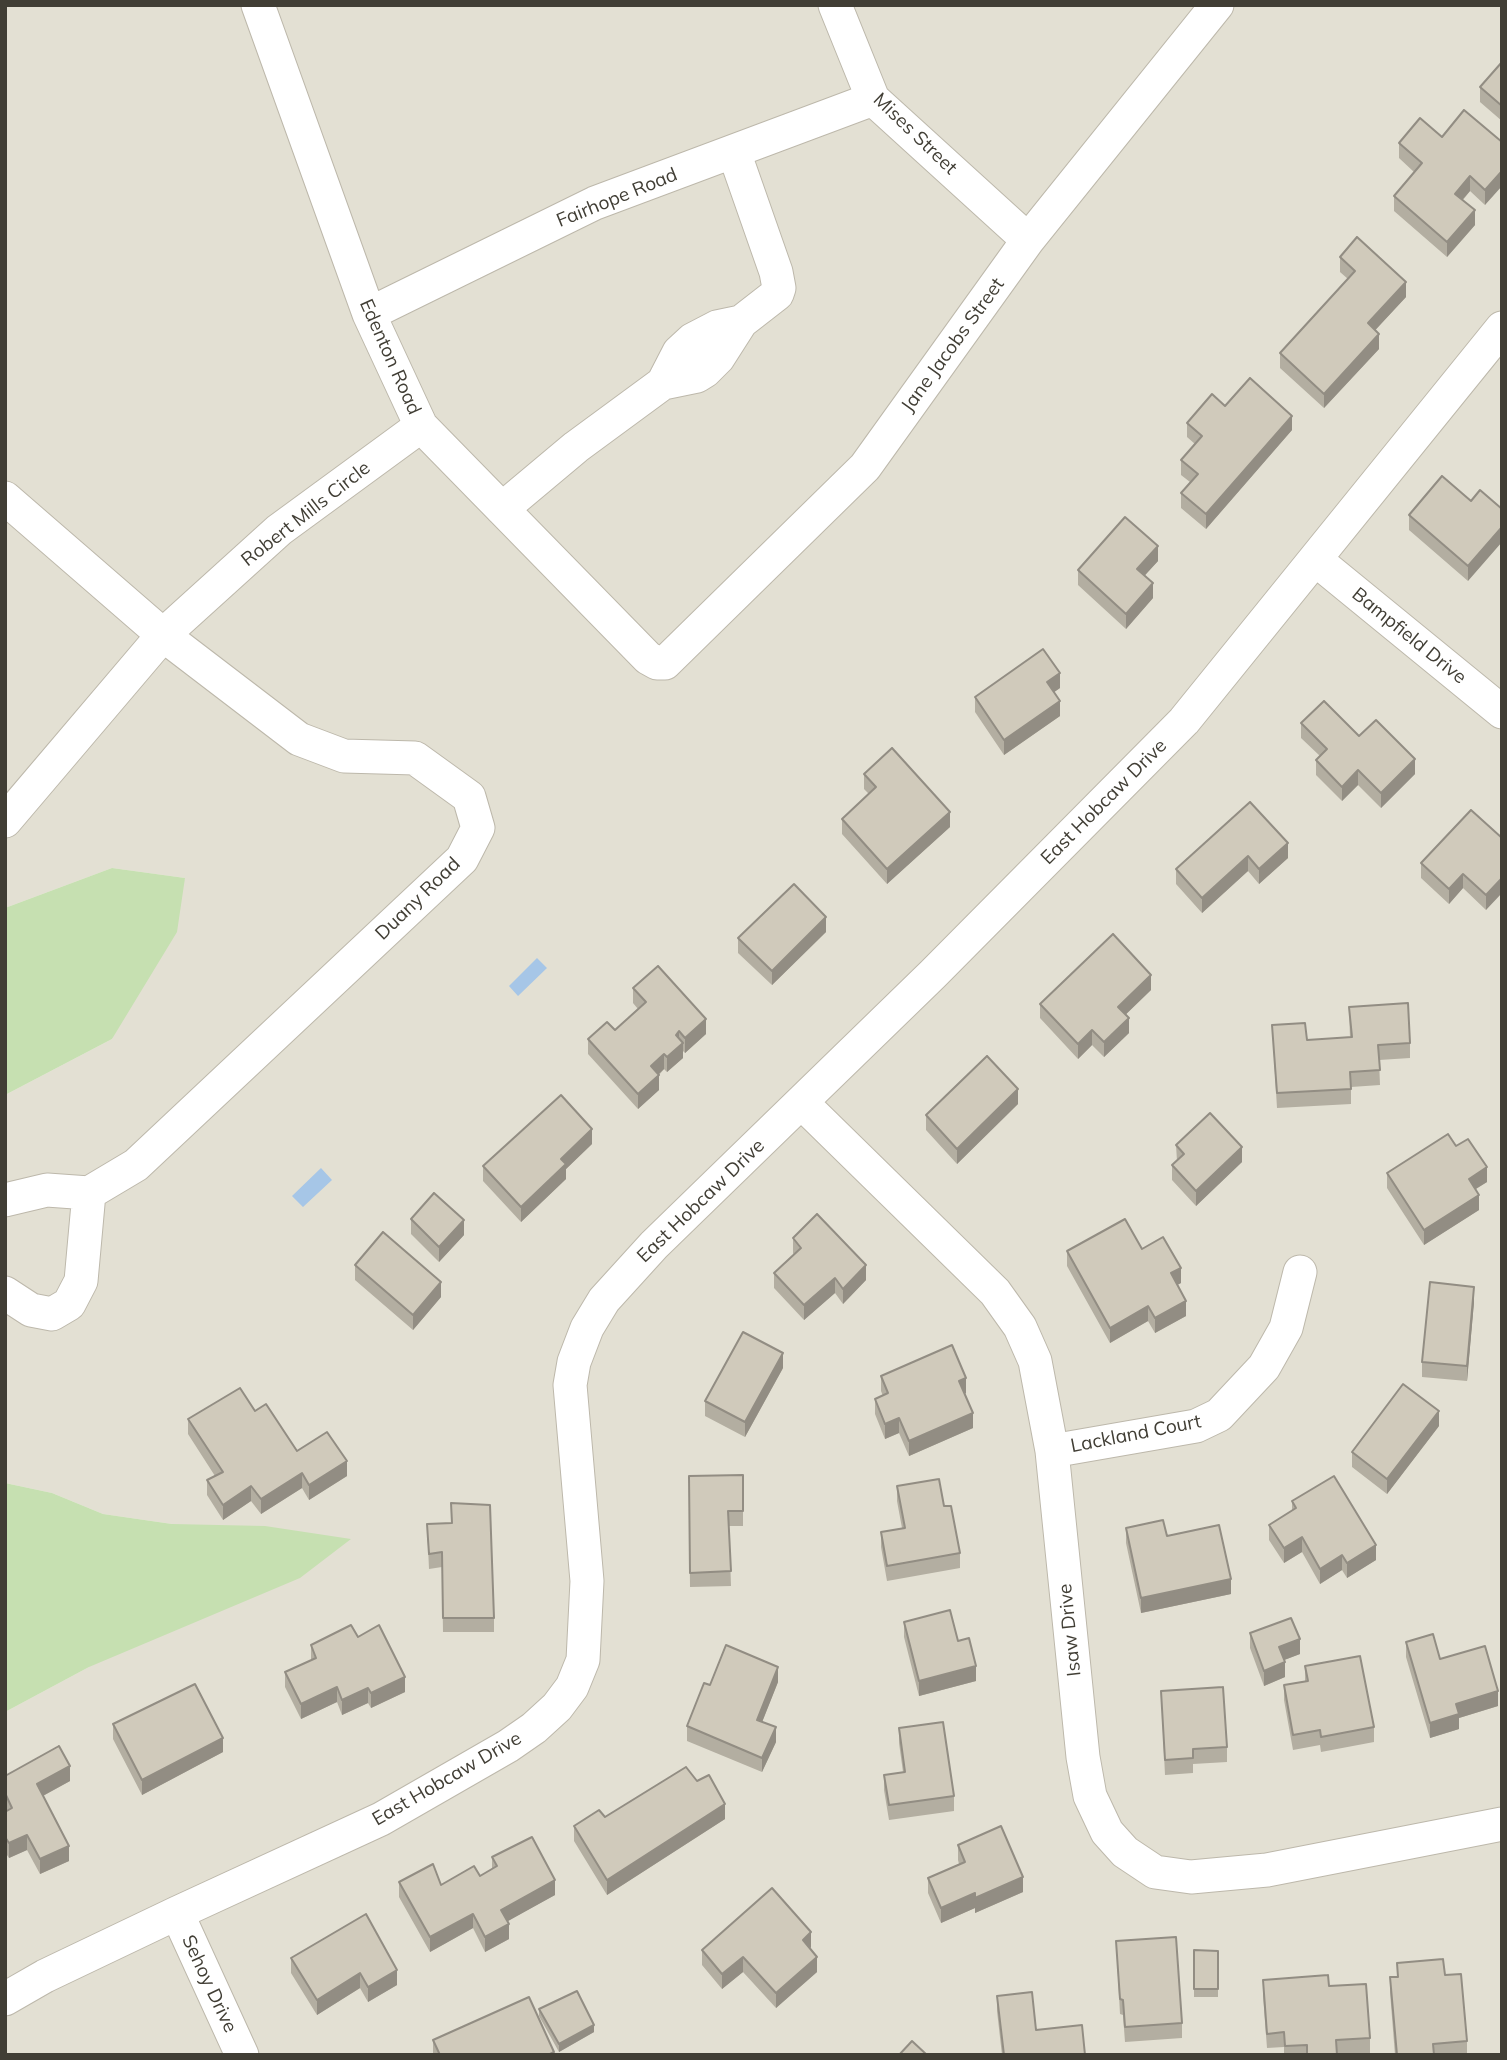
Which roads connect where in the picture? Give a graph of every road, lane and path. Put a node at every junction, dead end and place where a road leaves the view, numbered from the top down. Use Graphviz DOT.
graph roads {
  1 [pos="258,5"];
  2 [pos="835,5"];
  3 [pos="1217,5"];
  4 [pos="873,99"];
  5 [pos="734,152"];
  6 [pos="1028,240"];
  7 [pos="369,314"];
  8 [pos="1502,328"];
  9 [pos="421,426"];
  10 [pos="5,498"];
  11 [pos="502,509"];
  12 [pos="1316,560"];
  13 [pos="163,635"];
  14 [pos="665,663"];
  15 [pos="1502,712"];
  16 [pos="5,821"];
  17 [pos="802,1103"];
  18 [pos="89,1192"];
  19 [pos="5,1200"];
  20 [pos="1300,1272"];
  21 [pos="5,1293"];
  22 [pos="1052,1451"];
  23 [pos="1502,1824"];
  24 [pos="177,1913"];
  25 [pos="5,1999"];
  26 [pos="242,2055"];
  1 -- 7 [label="street, Edenton Road"];
  2 -- 4 [label="street, Mises Street"];
  3 -- 6 [label="street, Jane Jacobs Street"];
  4 -- 5 [label="street, Fairhope Road"];
  4 -- 6 [label="street, Mises Street"];
  5 -- 7 [label="street, Fairhope Road"];
  5 -- 11 [label="street"];
  6 -- 14 [label="street, Jane Jacobs Street"];
  7 -- 9 [label="street, Edenton Road"];
  8 -- 12 [label="street, East Hobcaw Drive"];
  9 -- 11 [label="street, Edenton Road"];
  9 -- 13 [label="street, Robert Mills Circle"];
  10 -- 13 [label="street"];
  11 -- 14 [label="street, Edenton Road"];
  12 -- 15 [label="street, Bampfield Drive"];
  12 -- 17 [label="street, East Hobcaw Drive"];
  13 -- 16 [label="street, Robert Mills Circle"];
  13 -- 18 [label="street, Duany Road"];
  17 -- 22 [label="street, Isaw Drive"];
  17 -- 24 [label="street, East Hobcaw Drive"];
  18 -- 19 [label="street"];
  18 -- 21 [label="street"];
  20 -- 22 [label="street, Lackland Court"];
  22 -- 23 [label="street, Isaw Drive"];
  24 -- 25 [label="street, East Hobcaw Drive"];
  24 -- 26 [label="street, Sehoy Drive"];
}
